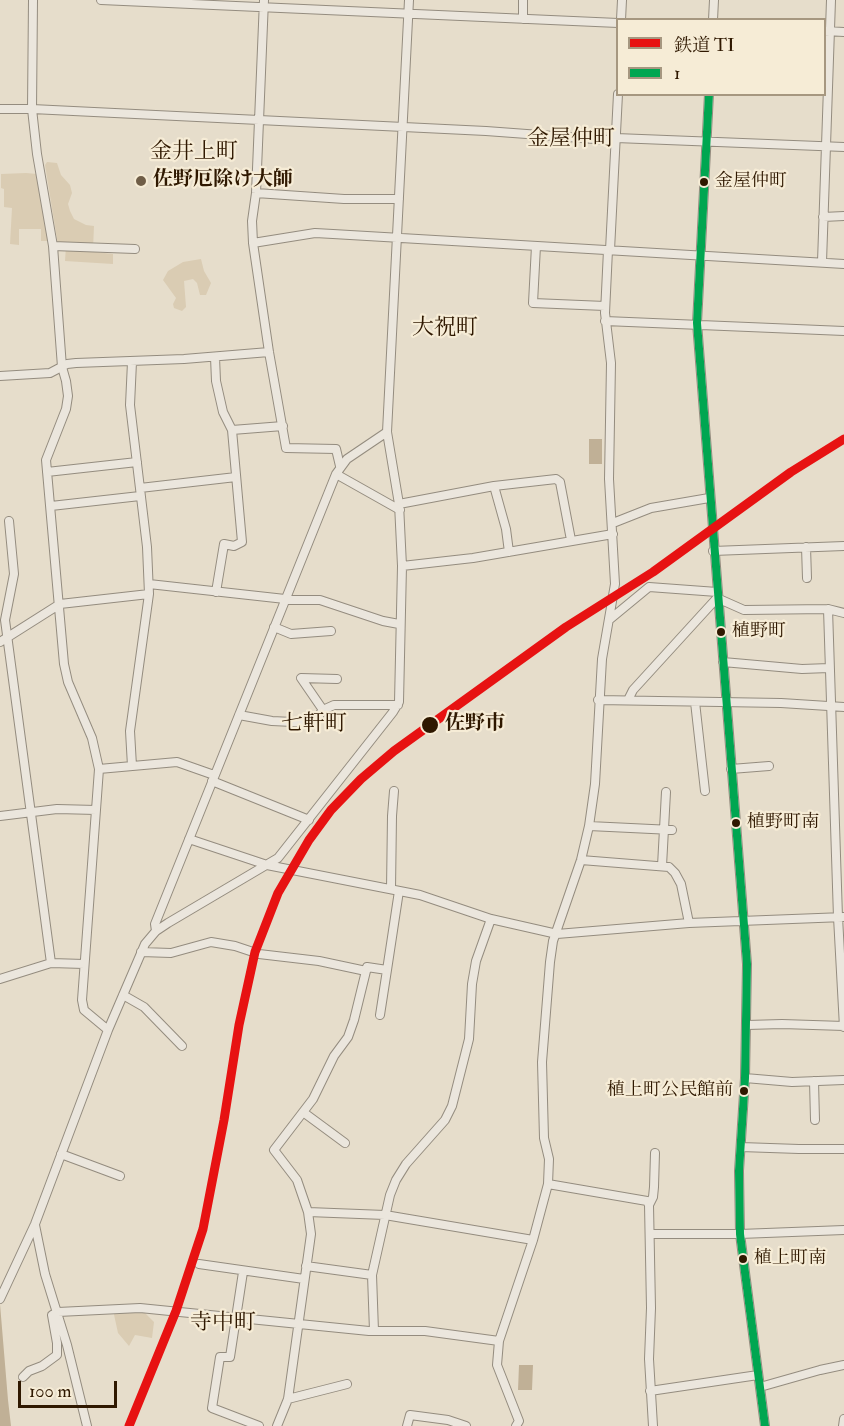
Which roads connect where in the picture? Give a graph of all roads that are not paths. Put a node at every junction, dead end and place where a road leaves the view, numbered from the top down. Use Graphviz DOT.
graph roads {
  1 [pos="33,0"];
  2 [pos="101,0"];
  3 [pos="409,0"];
  4 [pos="523,0"];
  5 [pos="622,0"];
  6 [pos="714,0"];
  7 [pos="831,0"];
  8 [pos="264,4"];
  9 [pos="409,13"];
  10 [pos="621,18"];
  11 [pos="713,18"];
  12 [pos="523,19"];
  13 [pos="616,23"];
  14 [pos="827,32"];
  15 [pos="844,32"];
  16 [pos="826,89"];
  17 [pos="618,96"];
  18 [pos="709,96"];
  19 [pos="826,96"];
  20 [pos="32,108"];
  21 [pos="0,109"];
  22 [pos="259,120"];
  23 [pos="403,128"];
  24 [pos="616,138"];
  25 [pos="707,142"];
  26 [pos="825,146"];
  27 [pos="844,147"];
  28 [pos="256,193"];
  29 [pos="399,199"];
  30 [pos="844,216"];
  31 [pos="823,217"];
  32 [pos="397,238"];
  33 [pos="253,243"];
  34 [pos="53,246"];
  35 [pos="536,246"];
  36 [pos="135,249"];
  37 [pos="609,250"];
  38 [pos="700,255"];
  39 [pos="822,262"];
  40 [pos="844,264"];
  41 [pos="605,306"];
  42 [pos="605,321"];
  43 [pos="697,323"];
  44 [pos="844,331"];
  45 [pos="269,352"];
  46 [pos="214,357"];
  47 [pos="132,362"];
  48 [pos="62,368"];
  49 [pos="0,376"];
  50 [pos="283,426"];
  51 [pos="232,430"];
  52 [pos="387,432"];
  53 [pos="137,462"];
  54 [pos="338,470"];
  55 [pos="47,471"];
  56 [pos="236,477"];
  57 [pos="494,486"];
  58 [pos="140,492"];
  59 [pos="709,498"];
  60 [pos="51,506"];
  61 [pos="400,507"];
  62 [pos="9,520"];
  63 [pos="613,523"];
  64 [pos="613,534"];
  65 [pos="571,540"];
  66 [pos="844,546"];
  67 [pos="806,547"];
  68 [pos="713,551"];
  69 [pos="509,552"];
  70 [pos="402,566"];
  71 [pos="807,578"];
  72 [pos="149,584"];
  73 [pos="216,592"];
  74 [pos="149,594"];
  75 [pos="717,595"];
  76 [pos="285,599"];
  77 [pos="60,604"];
  78 [pos="828,609"];
  79 [pos="844,613"];
  80 [pos="609,620"];
  81 [pos="399,624"];
  82 [pos="274,627"];
  83 [pos="331,631"];
  84 [pos="9,637"];
  85 [pos="0,642"];
  86 [pos="723,662"];
  87 [pos="829,668"];
  88 [pos="337,679"];
  89 [pos="598,700"];
  90 [pos="628,700"];
  91 [pos="695,702"];
  92 [pos="726,704"];
  93 [pos="398,705"];
  94 [pos="830,706"];
  95 [pos="844,707"];
  96 [pos="323,710"];
  97 [pos="239,715"];
  98 [pos="132,766"];
  99 [pos="770,766"];
  100 [pos="731,769"];
  101 [pos="99,770"];
  102 [pos="213,778"];
  103 [pos="394,791"];
  104 [pos="705,791"];
  105 [pos="666,792"];
  106 [pos="96,810"];
  107 [pos="32,812"];
  108 [pos="0,816"];
  109 [pos="309,820"];
  110 [pos="589,826"];
  111 [pos="663,830"];
  112 [pos="672,830"];
  113 [pos="189,839"];
  114 [pos="581,860"];
  115 [pos="267,864"];
  116 [pos="662,867"];
  117 [pos="395,890"];
  118 [pos="841,917"];
  119 [pos="491,919"];
  120 [pos="744,920"];
  121 [pos="689,923"];
  122 [pos="156,931"];
  123 [pos="557,934"];
  124 [pos="141,952"];
  125 [pos="51,963"];
  126 [pos="84,964"];
  127 [pos="387,970"];
  128 [pos="366,971"];
  129 [pos="0,979"];
  130 [pos="842,983"];
  131 [pos="123,995"];
  132 [pos="380,1015"];
  133 [pos="747,1025"];
  134 [pos="844,1026"];
  135 [pos="108,1030"];
  136 [pos="182,1046"];
  137 [pos="746,1078"];
  138 [pos="844,1080"];
  139 [pos="814,1082"];
  140 [pos="303,1112"];
  141 [pos="815,1120"];
  142 [pos="345,1143"];
  143 [pos="741,1147"];
  144 [pos="844,1149"];
  145 [pos="655,1153"];
  146 [pos="61,1154"];
  147 [pos="120,1176"];
  148 [pos="548,1184"];
  149 [pos="649,1204"];
  150 [pos="308,1212"];
  151 [pos="385,1215"];
  152 [pos="35,1224"];
  153 [pos="844,1230"];
  154 [pos="650,1234"];
  155 [pos="740,1234"];
  156 [pos="533,1240"];
  157 [pos="199,1264"];
  158 [pos="306,1266"];
  159 [pos="243,1272"];
  160 [pos="372,1275"];
  161 [pos="304,1279"];
  162 [pos="0,1299"];
  163 [pos="58,1312"];
  164 [pos="236,1318"];
  165 [pos="300,1325"];
  166 [pos="374,1331"];
  167 [pos="499,1341"];
  168 [pos="844,1365"];
  169 [pos="758,1375"];
  170 [pos="23,1377"];
  171 [pos="347,1384"];
  172 [pos="760,1388"];
  173 [pos="650,1391"];
  174 [pos="288,1399"];
  175 [pos="844,1419"];
  176 [pos="517,1423"];
  177 [pos="87,1426"];
  178 [pos="259,1426"];
  179 [pos="277,1426"];
  180 [pos="407,1426"];
  181 [pos="465,1426"];
  182 [pos="528,1426"];
  183 [pos="653,1426"];
  184 [pos="765,1426"];
  185 [pos="843,1426"];
  1 -- 20 [label="street"];
  2 -- 8 [label="street"];
  3 -- 9 [label="street"];
  4 -- 12 [label="street"];
  5 -- 10 [label="street"];
  6 -- 11 [label="street"];
  7 -- 14 [label="street"];
  8 -- 9 [label="street"];
  8 -- 22 [label="street"];
  9 -- 12 [label="street"];
  9 -- 23 [label="street"];
  12 -- 13 [label="street"];
  14 -- 15 [label="street"];
  14 -- 16 [label="street"];
  17 -- 24 [label="street"];
  18 -- 25 [label="street"];
  19 -- 26 [label="street"];
  20 -- 21 [label="street"];
  20 -- 22 [label="street"];
  20 -- 34 [label="street"];
  22 -- 23 [label="street"];
  22 -- 28 [label="street"];
  23 -- 24 [label="street"];
  23 -- 29 [label="street"];
  24 -- 25 [label="street"];
  24 -- 37 [label="street"];
  25 -- 26 [label="street"];
  25 -- 38 [label="street"];
  26 -- 27 [label="street"];
  26 -- 31 [label="street"];
  28 -- 29 [label="street"];
  28 -- 33 [label="street"];
  29 -- 32 [label="street"];
  30 -- 31 [label="street"];
  31 -- 39 [label="street"];
  32 -- 33 [label="street"];
  32 -- 35 [label="street"];
  32 -- 52 [label="street"];
  33 -- 45 [label="street"];
  34 -- 36 [label="street"];
  34 -- 48 [label="street"];
  35 -- 37 [label="street"];
  35 -- 41 [label="street"];
  37 -- 38 [label="street"];
  37 -- 41 [label="street"];
  38 -- 39 [label="street"];
  38 -- 43 [label="street"];
  39 -- 40 [label="street"];
  41 -- 42 [label="street"];
  42 -- 43 [label="street"];
  42 -- 63 [label="street"];
  43 -- 44 [label="street"];
  43 -- 59 [label="street"];
  45 -- 46 [label="street"];
  45 -- 50 [label="street"];
  46 -- 47 [label="street"];
  46 -- 51 [label="street"];
  47 -- 48 [label="street"];
  47 -- 53 [label="street"];
  48 -- 49 [label="street"];
  48 -- 55 [label="street"];
  50 -- 51 [label="street"];
  50 -- 54 [label="street"];
  51 -- 56 [label="street"];
  52 -- 54 [label="street"];
  52 -- 61 [label="street"];
  53 -- 55 [label="street"];
  53 -- 58 [label="street"];
  54 -- 61 [label="street"];
  54 -- 76 [label="street"];
  55 -- 60 [label="street"];
  56 -- 58 [label="street"];
  56 -- 73 [label="street"];
  57 -- 61 [label="street"];
  57 -- 65 [label="street"];
  57 -- 69 [label="street"];
  58 -- 60 [label="street"];
  58 -- 72 [label="street"];
  59 -- 63 [label="street"];
  59 -- 68 [label="street"];
  60 -- 77 [label="street"];
  61 -- 70 [label="street"];
  62 -- 84 [label="street"];
  63 -- 64 [label="street"];
  64 -- 65 [label="street"];
  64 -- 80 [label="street"];
  65 -- 69 [label="street"];
  66 -- 67 [label="street"];
  67 -- 68 [label="street"];
  67 -- 71 [label="street"];
  68 -- 75 [label="street"];
  69 -- 70 [label="street"];
  70 -- 81 [label="street"];
  72 -- 73 [label="street"];
  72 -- 74 [label="street"];
  73 -- 76 [label="street"];
  74 -- 77 [label="street"];
  74 -- 98 [label="street"];
  75 -- 78 [label="street"];
  75 -- 80 [label="street"];
  75 -- 86 [label="street"];
  75 -- 90 [label="street"];
  76 -- 81 [label="street"];
  76 -- 82 [label="street"];
  77 -- 84 [label="street"];
  77 -- 101 [label="street"];
  78 -- 79 [label="street"];
  78 -- 87 [label="street"];
  80 -- 89 [label="street"];
  81 -- 93 [label="street"];
  82 -- 83 [label="street"];
  82 -- 97 [label="street"];
  84 -- 85 [label="street"];
  84 -- 107 [label="street"];
  86 -- 87 [label="street"];
  86 -- 92 [label="street"];
  87 -- 94 [label="street"];
  88 -- 96 [label="street"];
  89 -- 90 [label="street"];
  89 -- 110 [label="street"];
  90 -- 91 [label="street"];
  91 -- 92 [label="street"];
  91 -- 104 [label="street"];
  92 -- 94 [label="street"];
  92 -- 100 [label="street"];
  93 -- 96 [label="street"];
  93 -- 109 [label="street"];
  94 -- 95 [label="street"];
  94 -- 118 [label="street"];
  96 -- 97 [label="street"];
  97 -- 102 [label="street"];
  98 -- 101 [label="street"];
  98 -- 102 [label="street"];
  99 -- 100 [label="street"];
  100 -- 120 [label="street"];
  101 -- 106 [label="street"];
  102 -- 109 [label="street"];
  102 -- 113 [label="street"];
  103 -- 117 [label="street"];
  105 -- 111 [label="street"];
  106 -- 107 [label="street"];
  106 -- 126 [label="street"];
  107 -- 108 [label="street"];
  107 -- 125 [label="street"];
  109 -- 115 [label="street"];
  110 -- 111 [label="street"];
  110 -- 114 [label="street"];
  111 -- 112 [label="street"];
  111 -- 116 [label="street"];
  113 -- 115 [label="street"];
  113 -- 122 [label="street"];
  114 -- 116 [label="street"];
  114 -- 123 [label="street"];
  115 -- 117 [label="street"];
  115 -- 122 [label="street"];
  116 -- 121 [label="street"];
  117 -- 119 [label="street"];
  117 -- 127 [label="street"];
  118 -- 120 [label="street"];
  118 -- 130 [label="street"];
  119 -- 123 [label="street"];
  119 -- 151 [label="street"];
  120 -- 121 [label="street"];
  120 -- 133 [label="street"];
  121 -- 123 [label="street"];
  122 -- 124 [label="street"];
  123 -- 148 [label="street"];
  124 -- 128 [label="street"];
  124 -- 131 [label="street"];
  125 -- 126 [label="street"];
  125 -- 129 [label="street"];
  126 -- 135 [label="street"];
  127 -- 128 [label="street"];
  127 -- 132 [label="street"];
  128 -- 140 [label="street"];
  130 -- 134 [label="street"];
  131 -- 135 [label="street"];
  131 -- 136 [label="street"];
  133 -- 134 [label="street"];
  133 -- 137 [label="street"];
  135 -- 146 [label="street"];
  137 -- 139 [label="street"];
  137 -- 143 [label="street"];
  138 -- 139 [label="street"];
  139 -- 141 [label="street"];
  140 -- 142 [label="street"];
  140 -- 150 [label="street"];
  143 -- 144 [label="street"];
  143 -- 155 [label="street"];
  145 -- 149 [label="street"];
  146 -- 147 [label="street"];
  146 -- 152 [label="street"];
  148 -- 149 [label="street"];
  148 -- 156 [label="street"];
  149 -- 154 [label="street"];
  150 -- 151 [label="street"];
  150 -- 158 [label="street"];
  151 -- 156 [label="street"];
  151 -- 160 [label="street"];
  152 -- 162 [label="street"];
  152 -- 163 [label="street"];
  153 -- 155 [label="street"];
  154 -- 155 [label="street"];
  154 -- 173 [label="street"];
  155 -- 169 [label="street"];
  156 -- 167 [label="street"];
  157 -- 159 [label="street"];
  158 -- 160 [label="street"];
  158 -- 161 [label="street"];
  159 -- 161 [label="street"];
  159 -- 164 [label="street"];
  160 -- 166 [label="street"];
  161 -- 165 [label="street"];
  163 -- 164 [label="street"];
  163 -- 170 [label="street"];
  163 -- 177 [label="street"];
  164 -- 165 [label="street"];
  164 -- 178 [label="street"];
  165 -- 166 [label="street"];
  165 -- 174 [label="street"];
  166 -- 167 [label="street"];
  167 -- 176 [label="street"];
  168 -- 172 [label="street"];
  169 -- 172 [label="street"];
  169 -- 173 [label="street"];
  171 -- 174 [label="street"];
  172 -- 184 [label="street"];
  173 -- 183 [label="street"];
  174 -- 179 [label="street"];
  175 -- 185 [label="street"];
  176 -- 182 [label="street"];
  180 -- 181 [label="street"];
}
